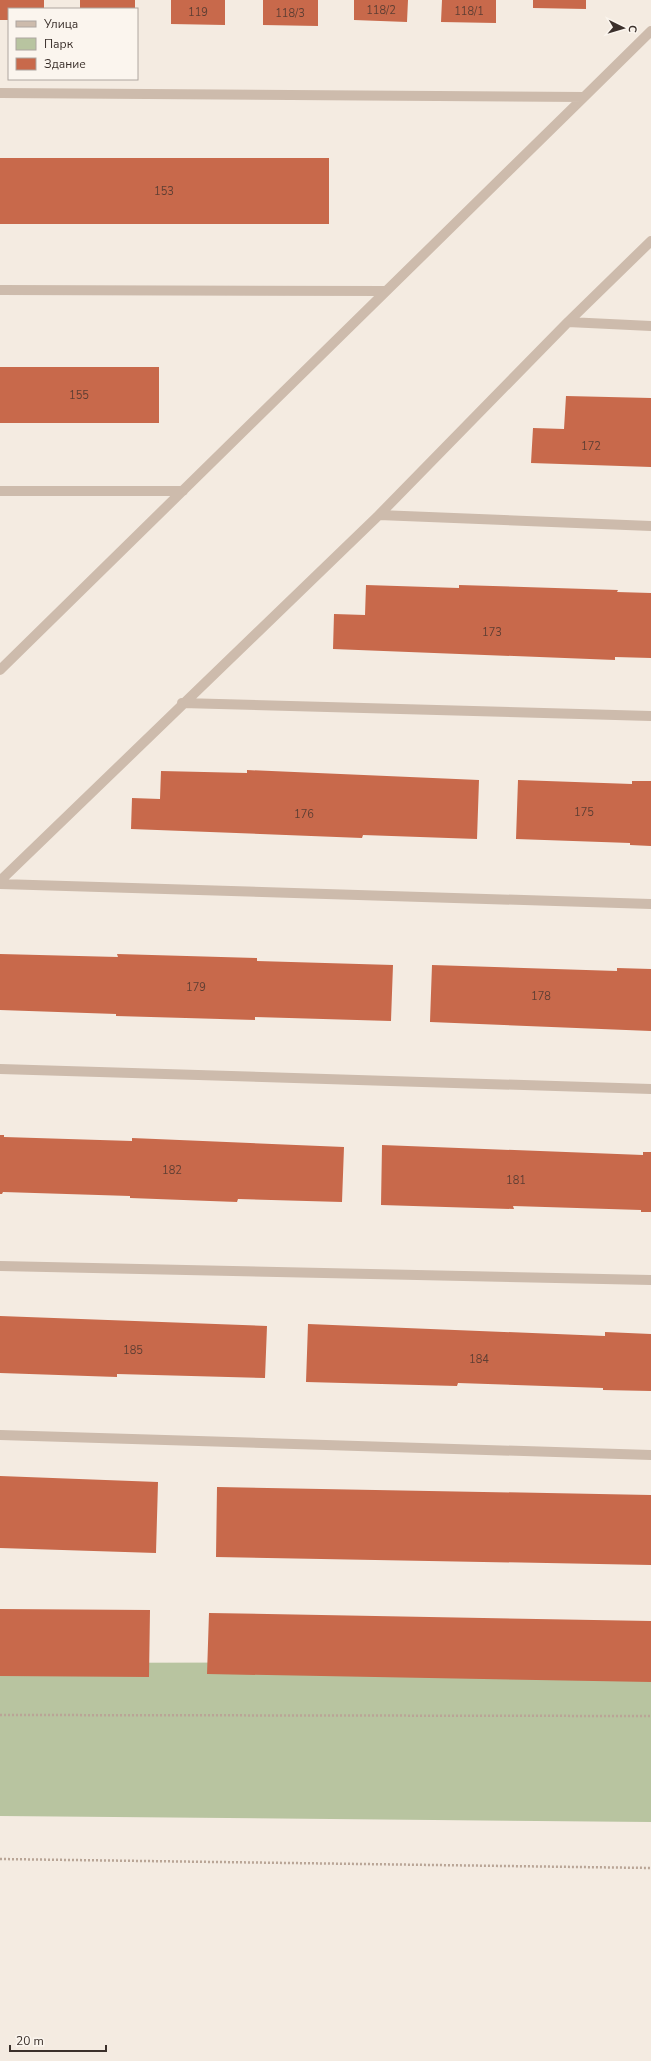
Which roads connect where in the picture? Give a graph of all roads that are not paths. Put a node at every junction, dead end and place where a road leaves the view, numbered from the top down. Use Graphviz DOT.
graph roads {
  1 [pos="651,31"];
  2 [pos="0,93"];
  3 [pos="584,97"];
  4 [pos="651,240"];
  5 [pos="0,290"];
  6 [pos="386,291"];
  7 [pos="568,322"];
  8 [pos="651,326"];
  9 [pos="0,490"];
  10 [pos="183,491"];
  11 [pos="379,515"];
  12 [pos="651,526"];
  13 [pos="0,670"];
  14 [pos="182,703"];
  15 [pos="651,716"];
  16 [pos="0,881"];
  17 [pos="0,884"];
  18 [pos="651,904"];
  19 [pos="0,1069"];
  20 [pos="651,1089"];
  21 [pos="0,1266"];
  22 [pos="651,1280"];
  23 [pos="0,1435"];
  24 [pos="651,1455"];
  1 -- 3 [label="street"];
  2 -- 3 [label="street"];
  3 -- 6 [label="street"];
  4 -- 7 [label="street"];
  5 -- 6 [label="street"];
  6 -- 10 [label="street"];
  7 -- 8 [label="street"];
  7 -- 11 [label="street"];
  9 -- 10 [label="street"];
  10 -- 13 [label="street"];
  11 -- 12 [label="street"];
  11 -- 14 [label="street"];
  14 -- 15 [label="street"];
  14 -- 16 [label="street"];
  17 -- 18 [label="street"];
  19 -- 20 [label="street"];
  21 -- 22 [label="street"];
  23 -- 24 [label="street"];
}
